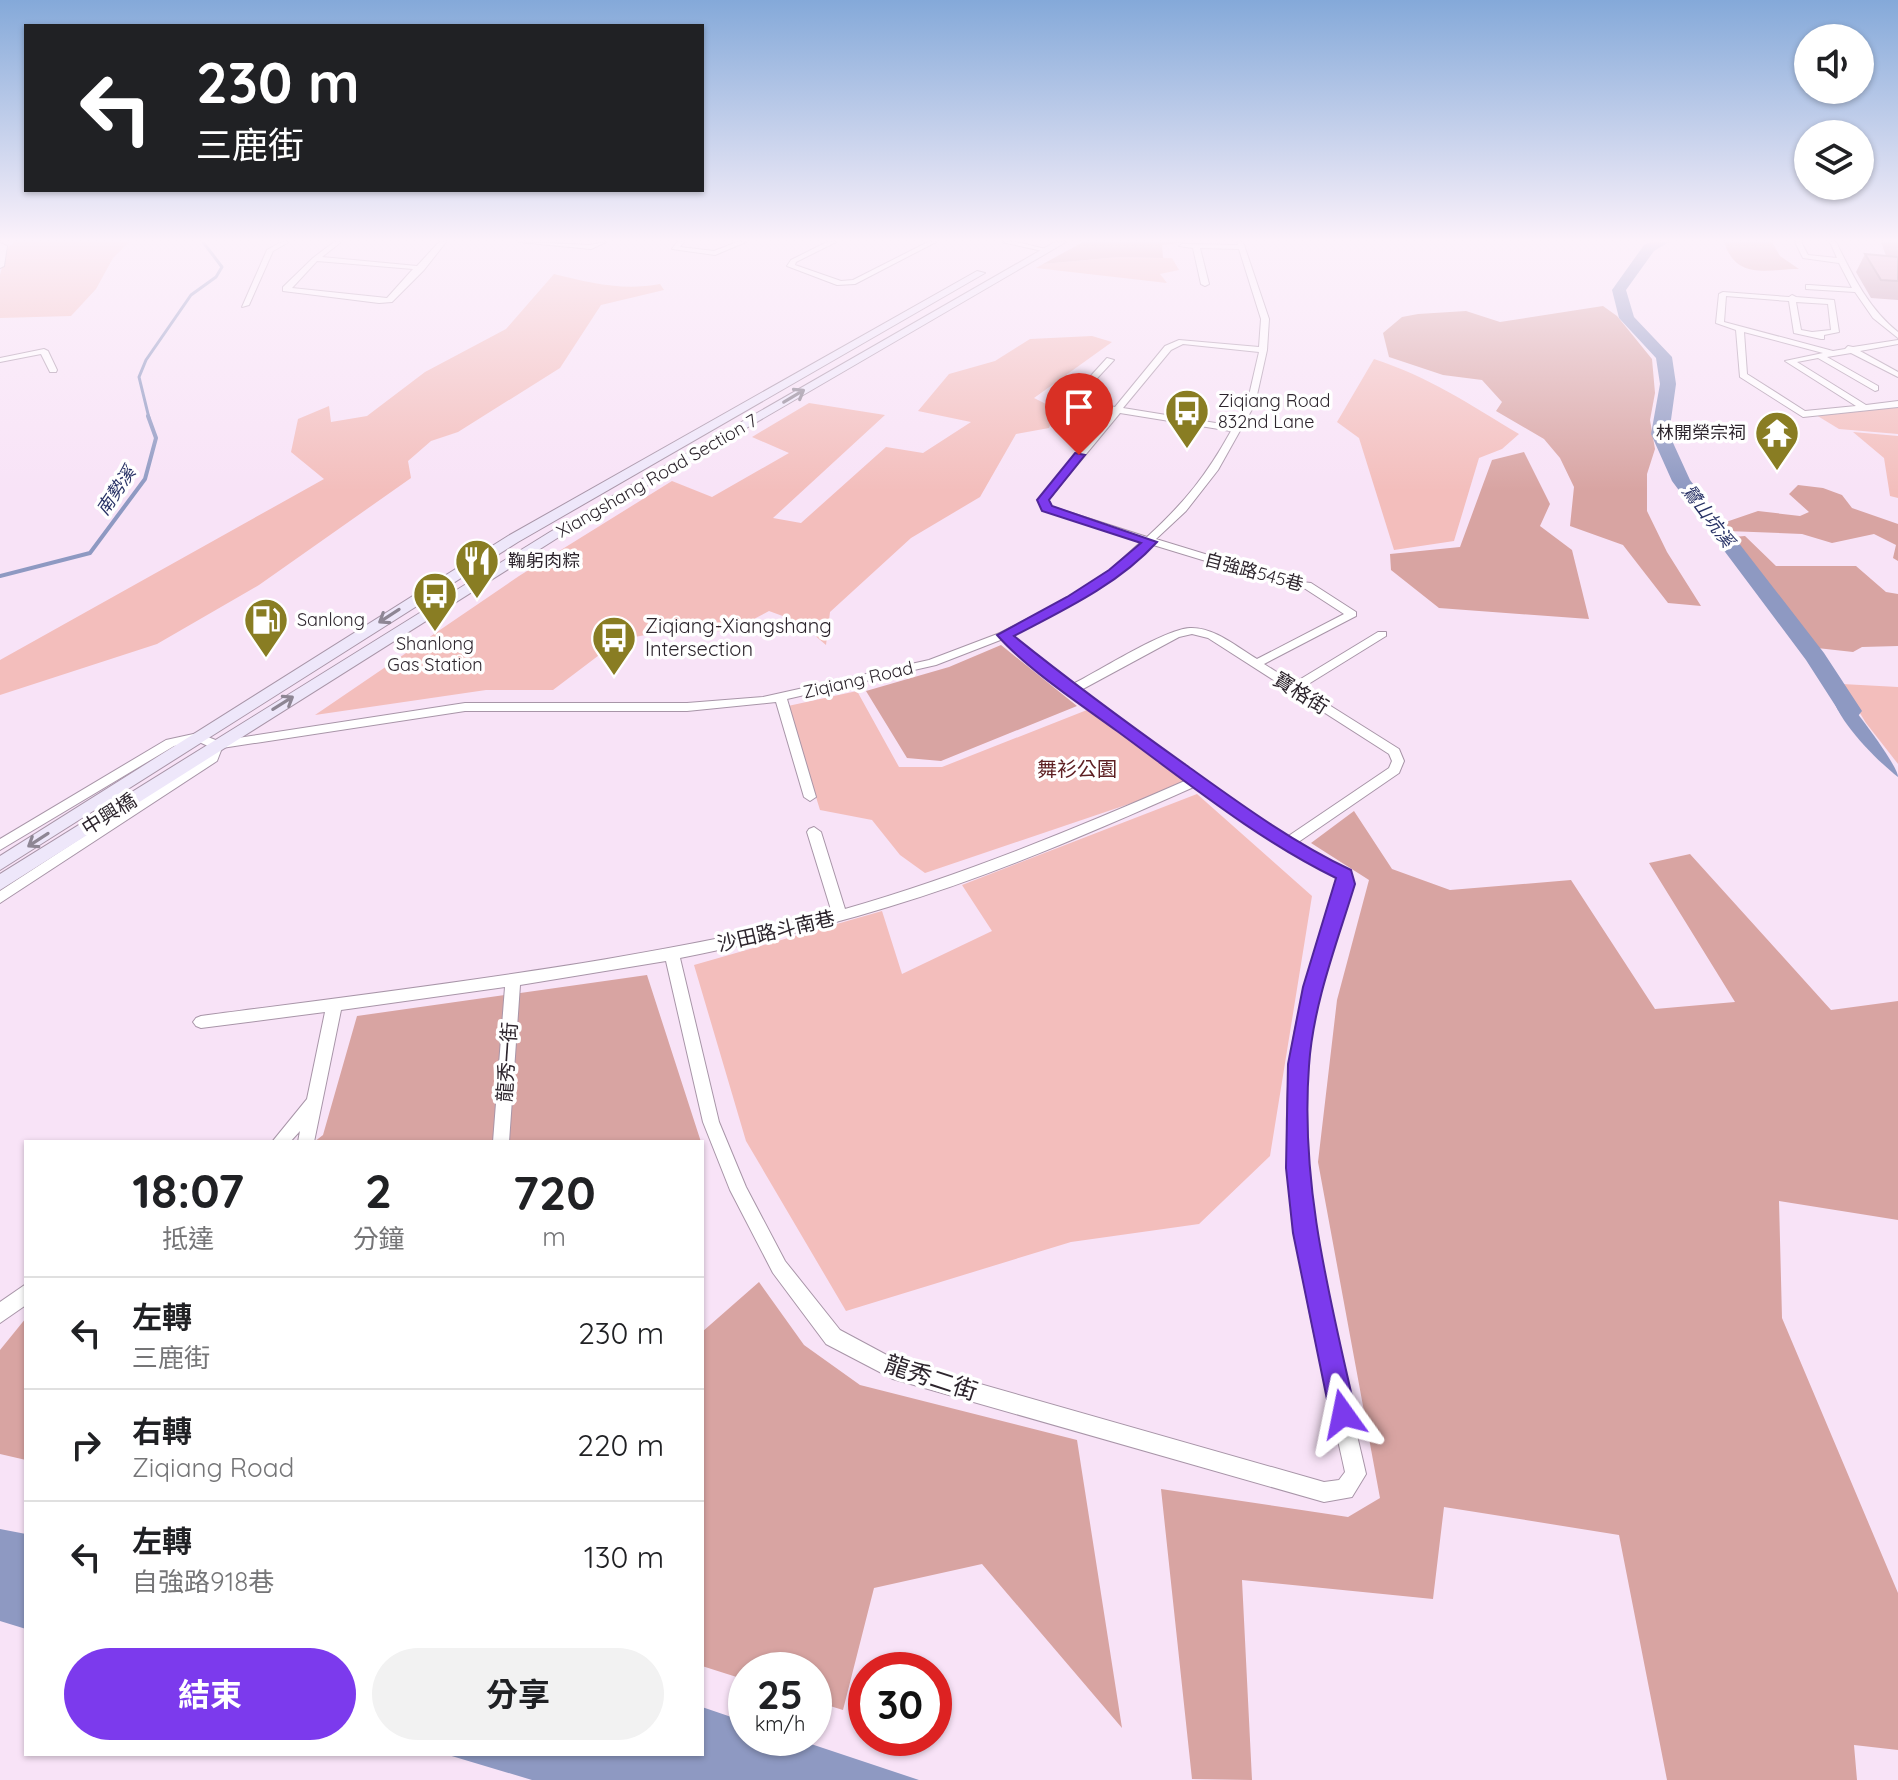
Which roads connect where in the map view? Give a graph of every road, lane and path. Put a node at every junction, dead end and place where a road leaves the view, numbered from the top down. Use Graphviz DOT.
graph roads {
  1 [pos="886,325"];
  2 [pos="912,325"];
  3 [pos="1265,325"];
  4 [pos="1728,325"];
  5 [pos="1796,325"];
  6 [pos="1834,325"];
  7 [pos="1740,328"];
  8 [pos="1814,334"];
  9 [pos="1898,342"];
  10 [pos="1849,349"];
  11 [pos="1263,350"];
  12 [pos="1830,352"];
  13 [pos="1821,357"];
  14 [pos="0,360"];
  15 [pos="1110,360"];
  16 [pos="53,370"];
  17 [pos="1898,375"];
  18 [pos="1875,388"];
  19 [pos="1898,404"];
  20 [pos="1865,408"];
  21 [pos="1115,411"];
  22 [pos="1236,429"];
  23 [pos="1150,542"];
  24 [pos="1382,634"];
  25 [pos="1004,635"];
  26 [pos="1256,664"];
  27 [pos="1294,688"];
  28 [pos="1071,690"];
  29 [pos="781,698"];
  30 [pos="198,737"];
  31 [pos="217,745"];
  32 [pos="1197,781"];
  33 [pos="810,797"];
  34 [pos="814,832"];
  35 [pos="1287,844"];
  36 [pos="0,845"];
  37 [pos="0,864"];
  38 [pos="0,883"];
  39 [pos="0,898"];
  40 [pos="840,916"];
  41 [pos="672,955"];
  42 [pos="513,981"];
  43 [pos="334,1004"];
  44 [pos="201,1022"];
  45 [pos="315,1102"];
  46 [pos="282,1140"];
  47 [pos="306,1140"];
  48 [pos="501,1140"];
  49 [pos="24,1295"];
  50 [pos="0,1314"];
  1 -- 30 [label="main road, Xiangshang Road Section 7, one-way"];
  31 -- 2 [label="main road, Xiangshang Road Section 7, one-way"];
  3 -- 11 [label="street, Ziqiang Road"];
  4 -- 7 [label="street"];
  5 -- 8 [label="street"];
  6 -- 8 [label="street"];
  7 -- 12 [label="street"];
  7 -- 20 [label="street"];
  8 -- 10 [label="street"];
  9 -- 10 [label="street"];
  10 -- 12 [label="street"];
  10 -- 17 [label="street"];
  11 -- 21 [label="street"];
  11 -- 22 [label="street, Ziqiang Road"];
  12 -- 13 [label="street"];
  13 -- 18 [label="street"];
  13 -- 20 [label="street"];
  14 -- 16 [label="street"];
  15 -- 21 [label="street"];
  19 -- 20 [label="street"];
  21 -- 22 [label="street"];
  21 -- 23 [label="street, 自強路545巷"];
  22 -- 23 [label="street, Ziqiang Road"];
  23 -- 25 [label="street, Ziqiang Road"];
  23 -- 26 [label="street, 自強路545巷"];
  24 -- 27 [label="street"];
  25 -- 28 [label="street"];
  25 -- 29 [label="street, Ziqiang Road"];
  26 -- 27 [label="street, 寶格街"];
  26 -- 28 [label="street, 寶格街"];
  27 -- 35 [label="street, 寶格街"];
  28 -- 32 [label="street"];
  29 -- 31 [label="street, Ziqiang Road"];
  29 -- 33 [label="street"];
  30 -- 31 [label="street"];
  30 -- 36 [label="street"];
  30 -- 37 [label="main road, 中興橋, one-way"];
  31 -- 38 [label="main road, 中興橋"];
  31 -- 39 [label="street"];
  32 -- 35 [label="street"];
  32 -- 40 [label="street, 沙田路斗南巷"];
  34 -- 40 [label="street"];
  35 -- 41 [label="street, 龍秀二街"];
  40 -- 41 [label="street, 沙田路斗南巷"];
  41 -- 42 [label="street, 沙田路斗南巷"];
  42 -- 43 [label="street, 沙田路斗南巷"];
  42 -- 48 [label="street, 龍秀一街"];
  43 -- 44 [label="street, 沙田路斗南巷"];
  43 -- 45 [label="street"];
  45 -- 46 [label="street"];
  45 -- 47 [label="street"];
  49 -- 50 [label="street"];
}
